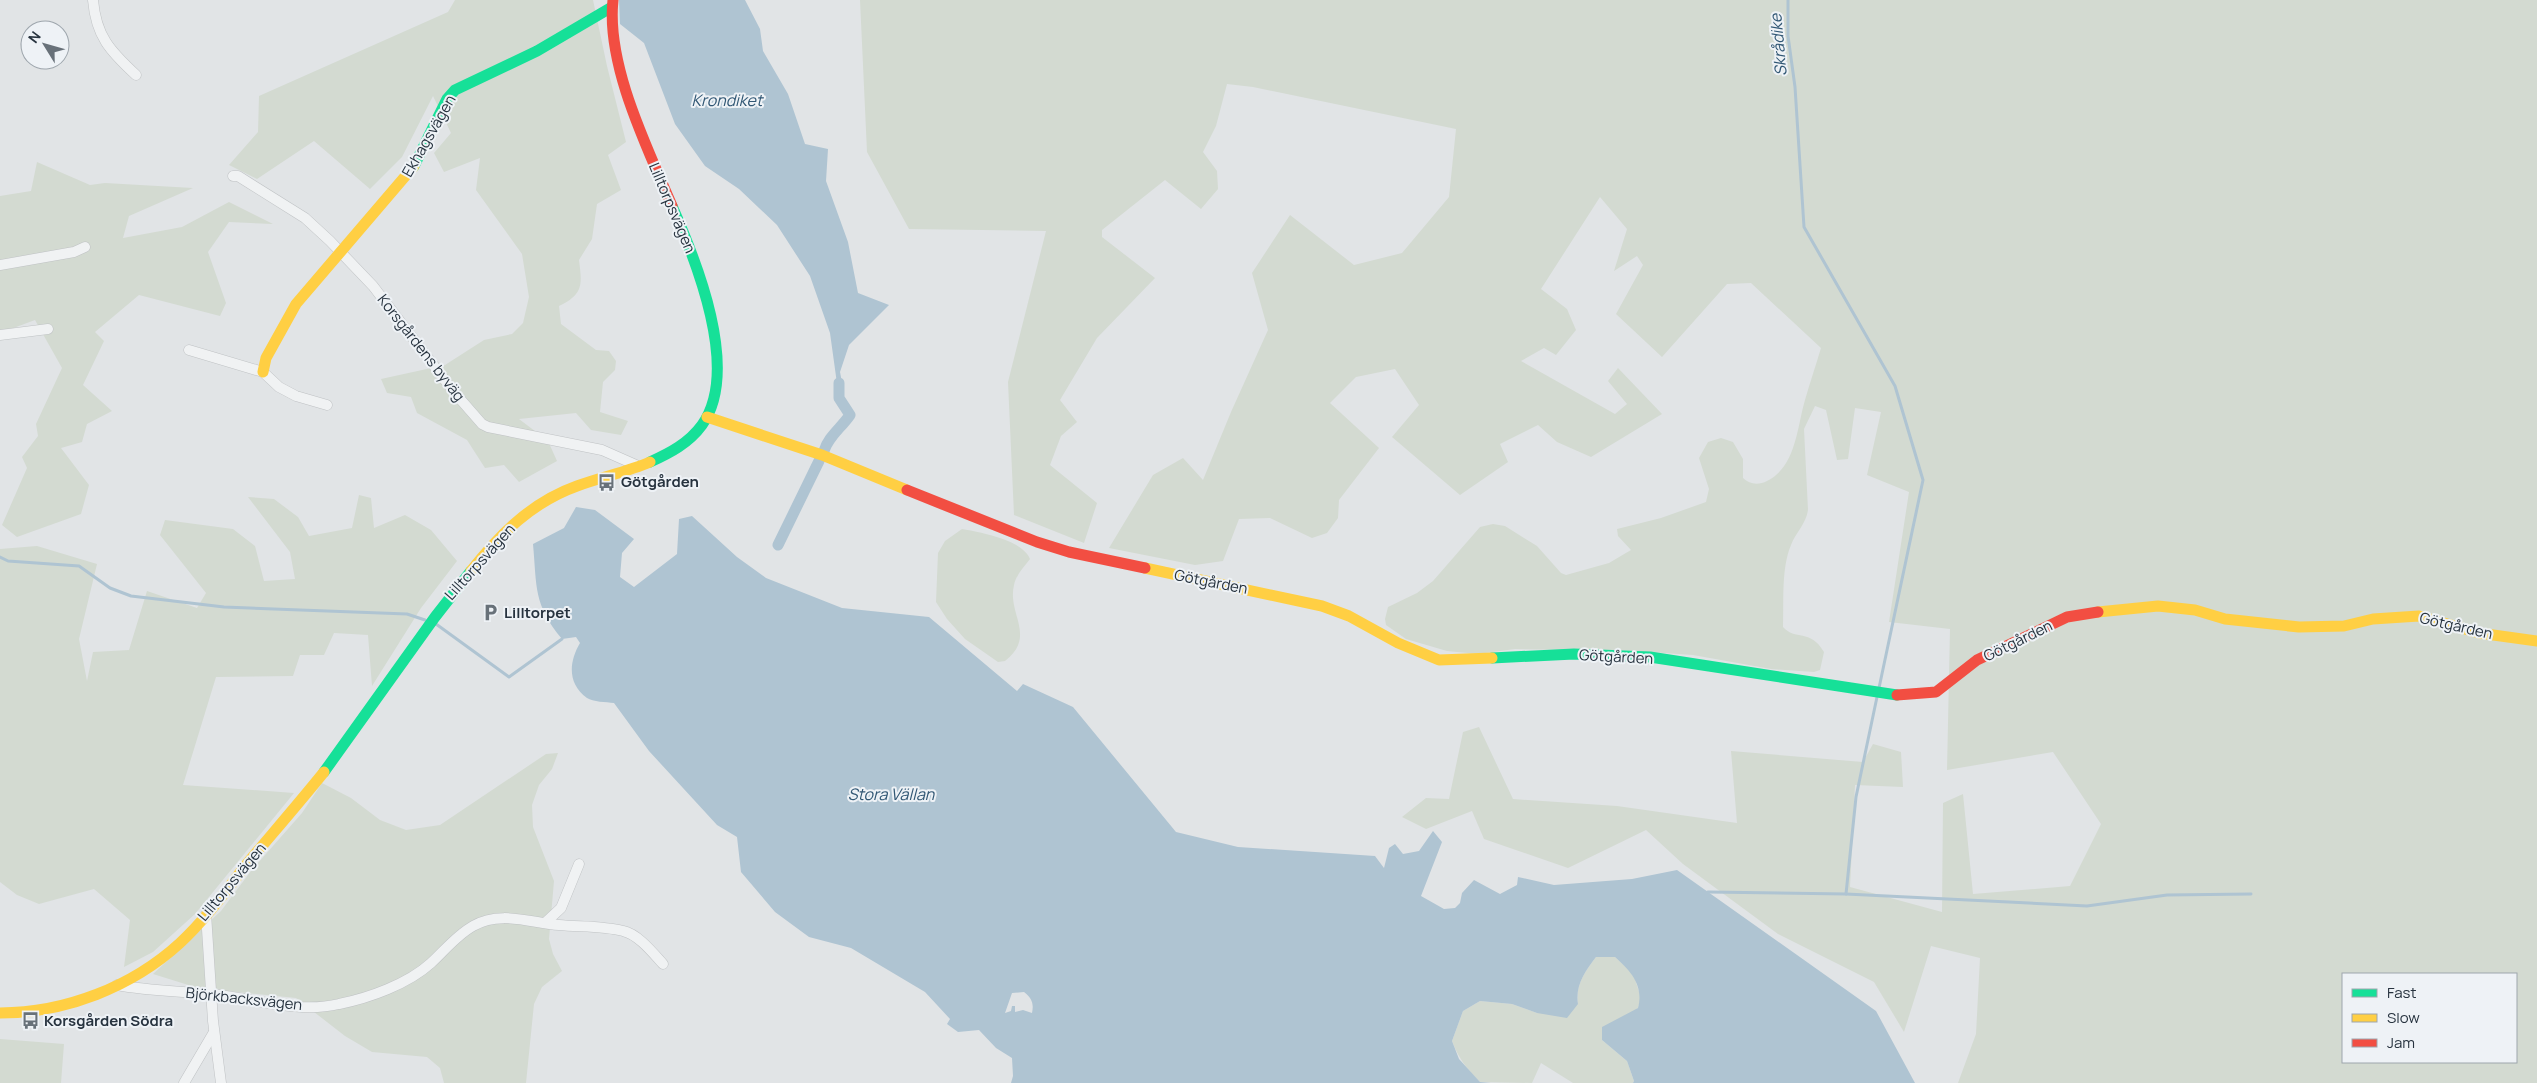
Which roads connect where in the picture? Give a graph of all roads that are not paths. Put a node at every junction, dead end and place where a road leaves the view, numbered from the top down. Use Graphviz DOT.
graph roads {
  1 [pos="93,0"];
  2 [pos="612,4"];
  3 [pos="136,75"];
  4 [pos="233,176"];
  5 [pos="85,247"];
  6 [pos="341,254"];
  7 [pos="0,265"];
  8 [pos="48,328"];
  9 [pos="0,335"];
  10 [pos="189,350"];
  11 [pos="263,372"];
  12 [pos="327,405"];
  13 [pos="707,417"];
  14 [pos="636,465"];
  15 [pos="2537,641"];
  16 [pos="579,864"];
  17 [pos="206,914"];
  18 [pos="545,923"];
  19 [pos="663,964"];
  20 [pos="118,985"];
  21 [pos="211,994"];
  22 [pos="0,1013"];
  23 [pos="214,1032"];
  24 [pos="184,1083"];
  25 [pos="221,1083"];
  1 -- 3 [label="street"];
  2 -- 6 [label="street, Ekhagsvägen"];
  2 -- 13 [label="street, Lilltorpsvägen"];
  4 -- 6 [label="street, Korsgårdens byväg"];
  5 -- 7 [label="street"];
  6 -- 11 [label="street, Ekhagsvägen"];
  6 -- 14 [label="street, Korsgårdens byväg"];
  8 -- 9 [label="street"];
  10 -- 11 [label="street"];
  11 -- 12 [label="street"];
  13 -- 14 [label="street, Lilltorpsvägen"];
  13 -- 15 [label="street, Götgården"];
  14 -- 17 [label="street, Lilltorpsvägen"];
  16 -- 18 [label="street"];
  17 -- 20 [label="street, Lilltorpsvägen"];
  17 -- 21 [label="street"];
  18 -- 19 [label="street, Björkbacksvägen"];
  18 -- 21 [label="street, Björkbacksvägen"];
  20 -- 21 [label="street, Björkbacksvägen"];
  20 -- 22 [label="street, Lilltorpsvägen"];
  21 -- 23 [label="street"];
  23 -- 24 [label="street"];
  23 -- 25 [label="street"];
}
